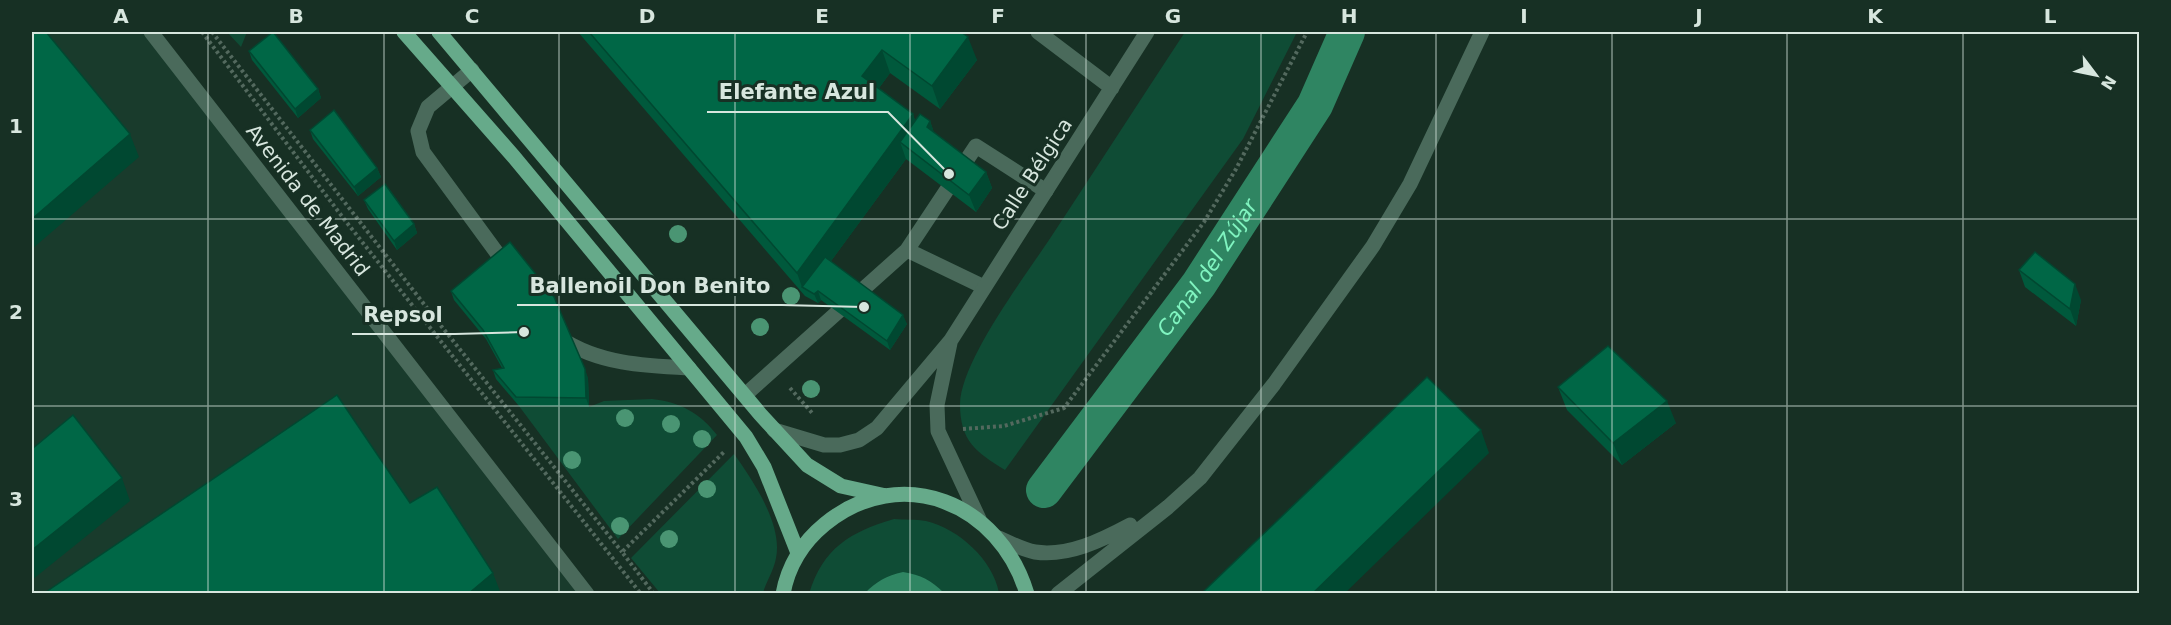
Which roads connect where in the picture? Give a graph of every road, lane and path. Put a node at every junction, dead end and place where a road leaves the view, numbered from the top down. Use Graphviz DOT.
graph roads {
  1 [pos="151,32"];
  2 [pos="202,32"];
  3 [pos="212,32"];
  4 [pos="404,32"];
  5 [pos="439,32"];
  6 [pos="1038,32"];
  7 [pos="1147,32"];
  8 [pos="1482,32"];
  9 [pos="472,70"];
  10 [pos="451,86"];
  11 [pos="1112,88"];
  12 [pos="1046,191"];
  13 [pos="907,250"];
  14 [pos="516,280"];
  15 [pos="984,287"];
  16 [pos="550,326"];
  17 [pos="951,340"];
  18 [pos="689,368"];
  19 [pos="745,395"];
  20 [pos="774,430"];
  21 [pos="886,496"];
  22 [pos="1168,507"];
  23 [pos="979,519"];
  24 [pos="999,538"];
  25 [pos="622,552"];
  26 [pos="798,554"];
  27 [pos="587,594"];
  28 [pos="641,594"];
  29 [pos="783,594"];
  30 [pos="1026,594"];
  31 [pos="1058,594"];
  1 -- 27 [label="street, Avenida de Madrid"];
  2 -- 28 [label="path"];
  3 -- 25 [label="path"];
  4 -- 10 [label="main road"];
  5 -- 9 [label="main road"];
  6 -- 11 [label="street"];
  7 -- 11 [label="street, Calle Bélgica"];
  8 -- 22 [label="street"];
  9 -- 10 [label="street"];
  9 -- 19 [label="main road"];
  10 -- 14 [label="street"];
  10 -- 18 [label="main road"];
  11 -- 12 [label="street, Calle Bélgica"];
  12 -- 13 [label="street"];
  12 -- 15 [label="street, Calle Bélgica"];
  13 -- 15 [label="street"];
  13 -- 19 [label="street"];
  15 -- 17 [label="street, Calle Bélgica"];
  16 -- 18 [label="street"];
  17 -- 20 [label="street"];
  17 -- 23 [label="street"];
  18 -- 26 [label="main road"];
  19 -- 20 [label="main road"];
  20 -- 21 [label="main road"];
  21 -- 23 [label="main road"];
  21 -- 26 [label="main road"];
  22 -- 24 [label="street"];
  22 -- 31 [label="street"];
  23 -- 24 [label="main road"];
  24 -- 30 [label="main road"];
  26 -- 29 [label="main road"];
}
